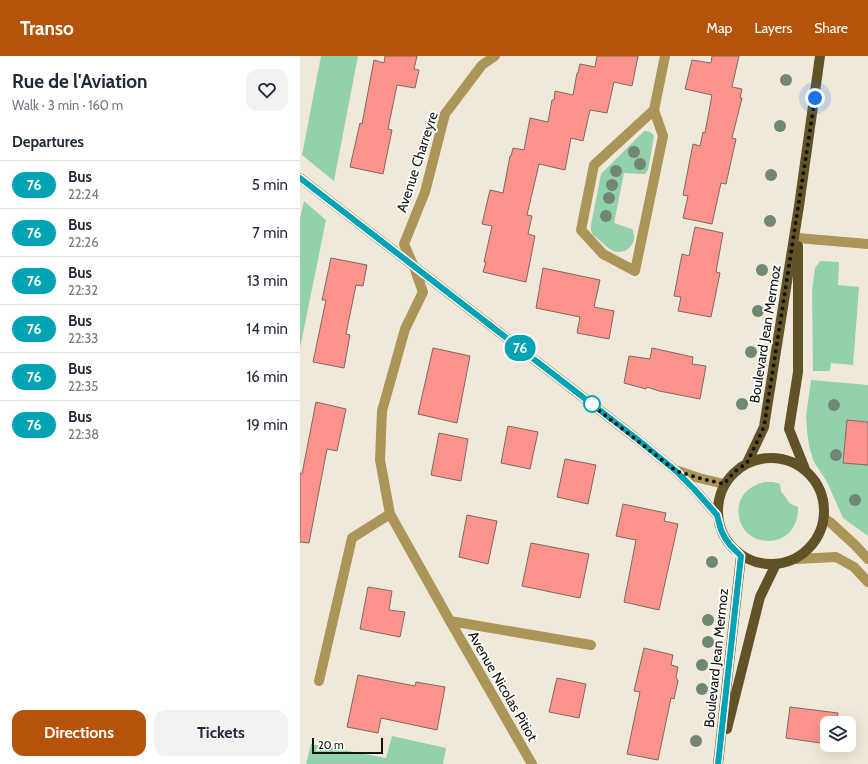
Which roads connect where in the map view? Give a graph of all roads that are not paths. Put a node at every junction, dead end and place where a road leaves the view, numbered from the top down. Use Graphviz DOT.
graph roads {
  1 [pos="495,56"];
  2 [pos="665,56"];
  3 [pos="820,56"];
  4 [pos="654,110"];
  5 [pos="300,178"];
  6 [pos="799,206"];
  7 [pos="798,238"];
  8 [pos="868,244"];
  9 [pos="414,267"];
  10 [pos="747,463"];
  11 [pos="805,469"];
  12 [pos="676,471"];
  13 [pos="724,484"];
  14 [pos="390,514"];
  15 [pos="717,515"];
  16 [pos="825,520"];
  17 [pos="741,556"];
  18 [pos="796,559"];
  19 [pos="868,559"];
  20 [pos="776,564"];
  21 [pos="868,582"];
  22 [pos="450,621"];
  23 [pos="591,644"];
  24 [pos="319,682"];
  25 [pos="532,764"];
  26 [pos="718,764"];
  1 -- 9 [label="street, Avenue Charreyre"];
  2 -- 4 [label="street"];
  3 -- 6 [label="main road, Boulevard Jean Mermoz"];
  4 -- 4 [label="street"];
  5 -- 9 [label="street"];
  6 -- 7 [label="main road, Boulevard Jean Mermoz"];
  6 -- 10 [label="main road, Boulevard Jean Mermoz"];
  7 -- 8 [label="street"];
  7 -- 11 [label="main road, Boulevard Jean Mermoz"];
  9 -- 12 [label="street"];
  9 -- 14 [label="street, Avenue Nicolas Pitiot"];
  10 -- 11 [label="main road, Boulevard Jean Mermoz"];
  10 -- 13 [label="main road, Boulevard Jean Mermoz"];
  11 -- 16 [label="main road, Boulevard Jean Mermoz"];
  12 -- 13 [label="street"];
  12 -- 15 [label="street"];
  13 -- 15 [label="main road, Boulevard Jean Mermoz"];
  14 -- 22 [label="street, Avenue Nicolas Pitiot"];
  14 -- 24 [label="street"];
  15 -- 17 [label="main road, Boulevard Jean Mermoz"];
  16 -- 18 [label="main road, Boulevard Jean Mermoz"];
  16 -- 19 [label="street"];
  17 -- 20 [label="main road, Boulevard Jean Mermoz"];
  17 -- 26 [label="main road, Boulevard Jean Mermoz"];
  18 -- 20 [label="main road, Boulevard Jean Mermoz"];
  18 -- 21 [label="street"];
  20 -- 26 [label="main road, Boulevard Jean Mermoz"];
  22 -- 23 [label="street, Avenue Nicolas Pitiot"];
  22 -- 25 [label="street, Avenue Nicolas Pitiot"];
}
